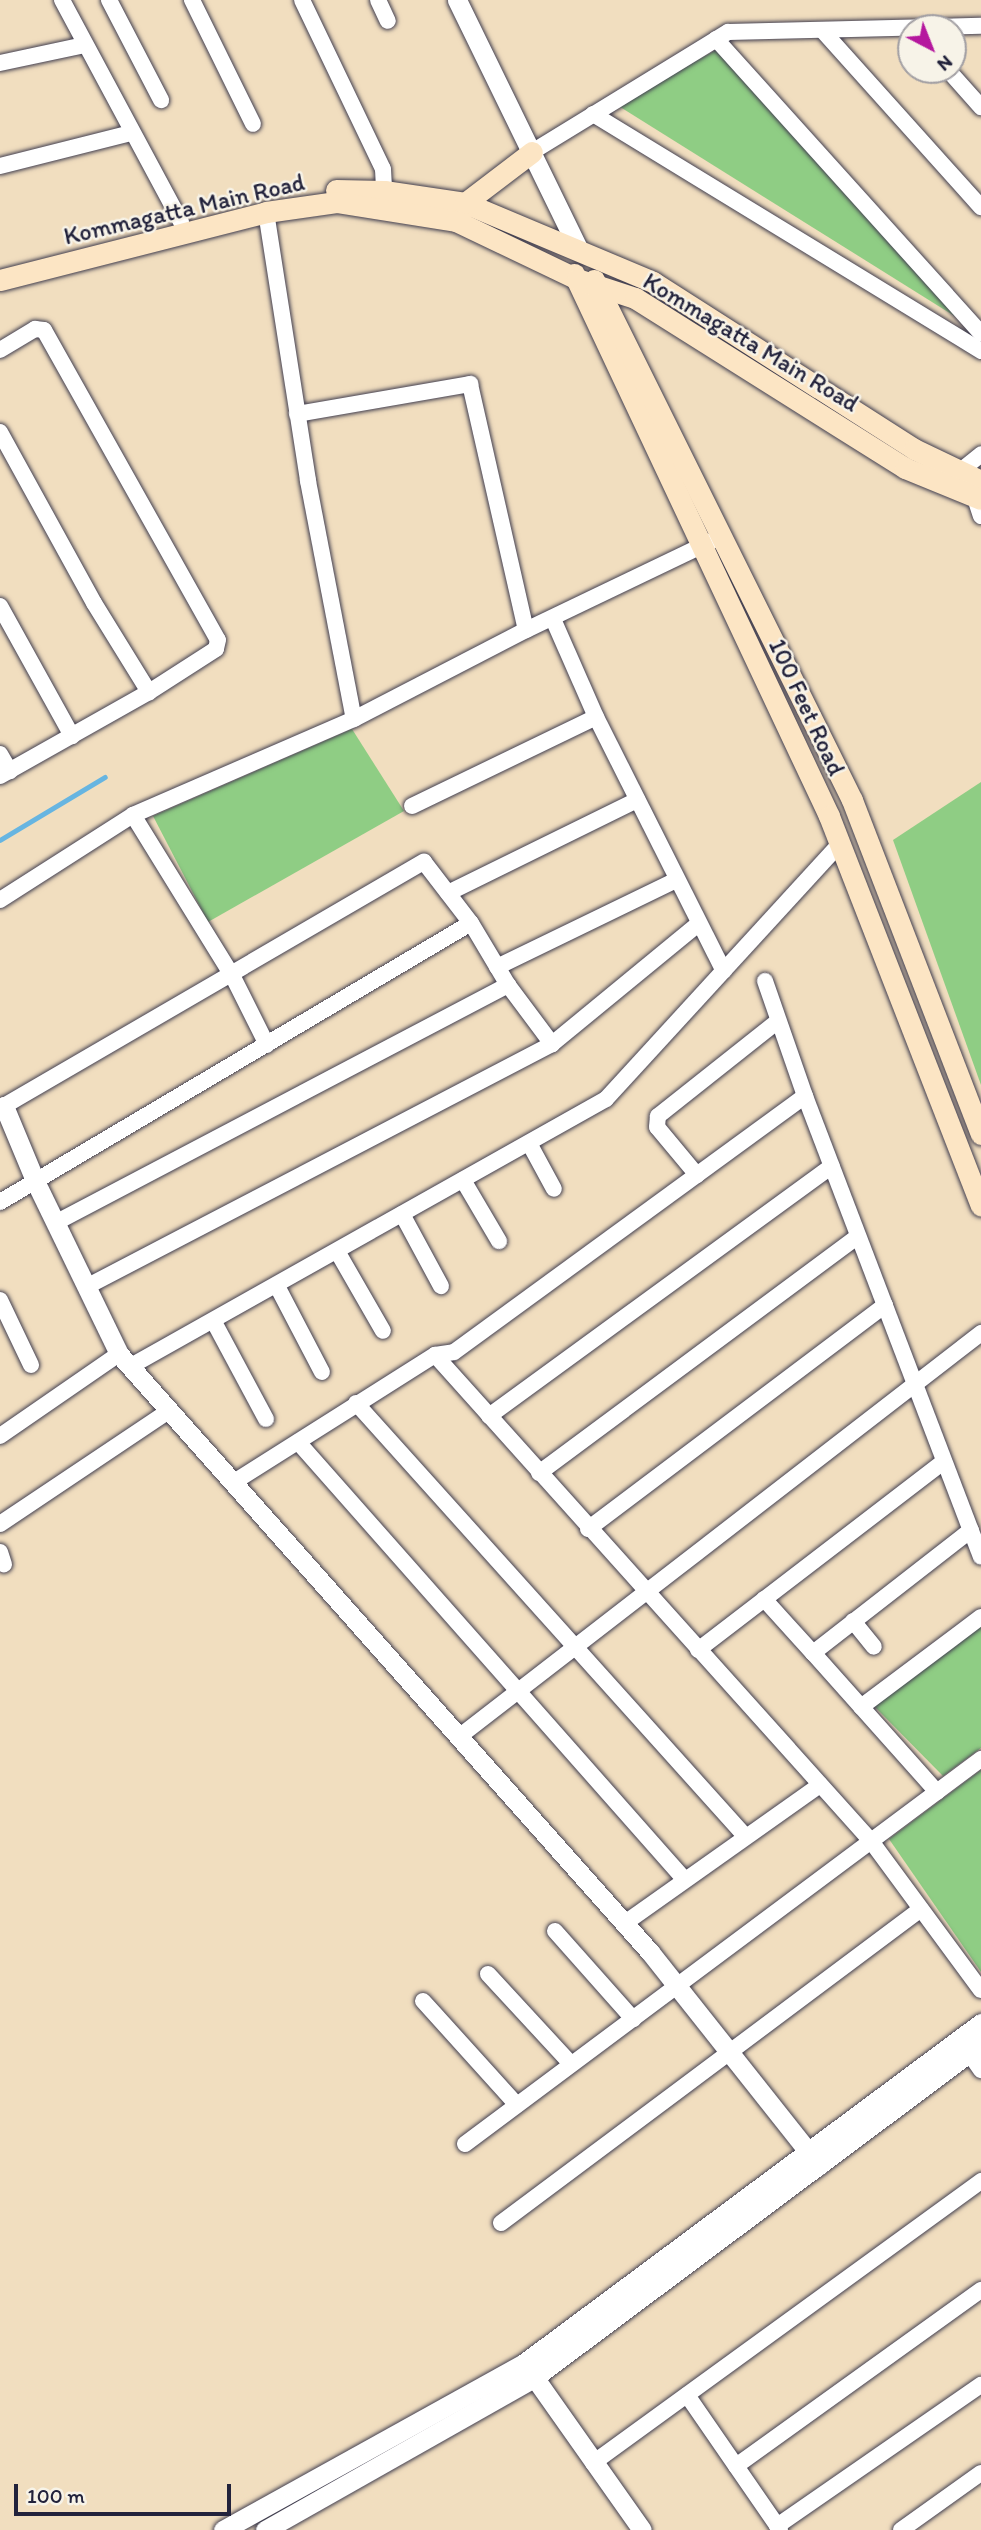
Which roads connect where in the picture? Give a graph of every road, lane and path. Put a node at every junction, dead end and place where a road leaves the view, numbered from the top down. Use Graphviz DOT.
graph roads {
  1 [pos="62,0"];
  2 [pos="108,0"];
  3 [pos="191,0"];
  4 [pos="302,0"];
  5 [pos="378,0"];
  6 [pos="457,0"];
  7 [pos="388,21"];
  8 [pos="897,29"];
  9 [pos="822,30"];
  10 [pos="716,39"];
  11 [pos="85,45"];
  12 [pos="0,63"];
  13 [pos="960,84"];
  14 [pos="161,100"];
  15 [pos="981,107"];
  16 [pos="593,114"];
  17 [pos="253,124"];
  18 [pos="131,133"];
  19 [pos="532,152"];
  20 [pos="0,166"];
  21 [pos="384,191"];
  22 [pos="981,207"];
  23 [pos="266,212"];
  24 [pos="461,212"];
  25 [pos="181,222"];
  26 [pos="569,246"];
  27 [pos="0,268"];
  28 [pos="0,280"];
  29 [pos="587,283"];
  30 [pos="981,333"];
  31 [pos="0,350"];
  32 [pos="981,351"];
  33 [pos="297,414"];
  34 [pos="0,432"];
  35 [pos="981,454"];
  36 [pos="952,479"];
  37 [pos="980,495"];
  38 [pos="723,535"];
  39 [pos="703,546"];
  40 [pos="0,606"];
  41 [pos="553,619"];
  42 [pos="526,630"];
  43 [pos="149,692"];
  44 [pos="596,718"];
  45 [pos="354,719"];
  46 [pos="72,736"];
  47 [pos="0,754"];
  48 [pos="5,774"];
  49 [pos="637,800"];
  50 [pos="412,806"];
  51 [pos="133,815"];
  52 [pos="840,844"];
  53 [pos="676,880"];
  54 [pos="448,893"];
  55 [pos="0,900"];
  56 [pos="471,923"];
  57 [pos="698,924"];
  58 [pos="497,967"];
  59 [pos="724,971"];
  60 [pos="232,975"];
  61 [pos="765,981"];
  62 [pos="508,985"];
  63 [pos="778,1021"];
  64 [pos="552,1044"];
  65 [pos="267,1045"];
  66 [pos="805,1096"];
  67 [pos="2,1107"];
  68 [pos="981,1134"];
  69 [pos="529,1143"];
  70 [pos="832,1166"];
  71 [pos="697,1175"];
  72 [pos="463,1180"];
  73 [pos="36,1183"];
  74 [pos="554,1189"];
  75 [pos="0,1202"];
  76 [pos="981,1205"];
  77 [pos="402,1214"];
  78 [pos="55,1223"];
  79 [pos="859,1236"];
  80 [pos="499,1241"];
  81 [pos="337,1251"];
  82 [pos="277,1286"];
  83 [pos="440,1286"];
  84 [pos="86,1287"];
  85 [pos="0,1300"];
  86 [pos="885,1305"];
  87 [pos="214,1322"];
  88 [pos="383,1331"];
  89 [pos="981,1333"];
  90 [pos="435,1355"];
  91 [pos="125,1360"];
  92 [pos="31,1365"];
  93 [pos="322,1372"];
  94 [pos="915,1384"];
  95 [pos="356,1404"];
  96 [pos="170,1410"];
  97 [pos="489,1416"];
  98 [pos="266,1419"];
  99 [pos="0,1436"];
  100 [pos="298,1441"];
  101 [pos="944,1461"];
  102 [pos="539,1473"];
  103 [pos="234,1482"];
  104 [pos="0,1524"];
  105 [pos="588,1529"];
  106 [pos="971,1530"];
  107 [pos="981,1557"];
  108 [pos="645,1593"];
  109 [pos="764,1599"];
  110 [pos="981,1617"];
  111 [pos="853,1621"];
  112 [pos="575,1647"];
  113 [pos="874,1647"];
  114 [pos="698,1650"];
  115 [pos="813,1653"];
  116 [pos="518,1691"];
  117 [pos="861,1707"];
  118 [pos="460,1736"];
  119 [pos="981,1759"];
  120 [pos="820,1785"];
  121 [pos="937,1792"];
  122 [pos="746,1836"];
  123 [pos="871,1841"];
  124 [pos="685,1880"];
  125 [pos="921,1909"];
  126 [pos="625,1923"];
  127 [pos="555,1931"];
  128 [pos="488,1974"];
  129 [pos="677,1986"];
  130 [pos="981,1990"];
  131 [pos="423,2001"];
  132 [pos="633,2019"];
  133 [pos="981,2023"];
  134 [pos="975,2049"];
  135 [pos="728,2051"];
  136 [pos="571,2064"];
  137 [pos="981,2070"];
  138 [pos="517,2105"];
  139 [pos="465,2144"];
  140 [pos="814,2158"];
  141 [pos="981,2182"];
  142 [pos="501,2223"];
  143 [pos="981,2290"];
  144 [pos="530,2370"];
  145 [pos="981,2385"];
  146 [pos="687,2395"];
  147 [pos="593,2462"];
  148 [pos="736,2466"];
  149 [pos="981,2473"];
  150 [pos="778,2528"];
  151 [pos="223,2530"];
  152 [pos="265,2530"];
  153 [pos="641,2530"];
  154 [pos="901,2530"];
  1 -- 11 [label="street"];
  2 -- 14 [label="street"];
  3 -- 17 [label="street"];
  4 -- 21 [label="street"];
  5 -- 7 [label="street"];
  6 -- 19 [label="street"];
  8 -- 9 [label="street"];
  9 -- 10 [label="street"];
  9 -- 22 [label="street"];
  10 -- 16 [label="street"];
  10 -- 30 [label="street"];
  11 -- 12 [label="street"];
  11 -- 18 [label="street"];
  13 -- 15 [label="street"];
  16 -- 19 [label="street"];
  16 -- 32 [label="street"];
  18 -- 20 [label="street"];
  18 -- 25 [label="street"];
  19 -- 24 [label="main road"];
  19 -- 26 [label="street"];
  21 -- 24 [label="main road, Kommagatta Main Road"];
  21 -- 25 [label="main road, Kommagatta Main Road"];
  23 -- 24 [label="main road, Kommagatta Main Road"];
  23 -- 28 [label="main road, Kommagatta Main Road"];
  23 -- 33 [label="street"];
  24 -- 26 [label="main road, Kommagatta Main Road"];
  24 -- 29 [label="main road, Kommagatta Main Road"];
  25 -- 27 [label="main road, Kommagatta Main Road"];
  26 -- 29 [label="main road, 100 Feet Road"];
  26 -- 36 [label="main road, Kommagatta Main Road"];
  29 -- 36 [label="main road, Kommagatta Main Road"];
  29 -- 38 [label="main road, 100 Feet Road"];
  29 -- 39 [label="main road, 100 Feet Road"];
  31 -- 43 [label="street"];
  33 -- 42 [label="street"];
  33 -- 45 [label="street"];
  34 -- 43 [label="street"];
  35 -- 36 [label="street"];
  36 -- 37 [label="main road, Kommagatta Main Road"];
  38 -- 39 [label="street"];
  38 -- 68 [label="main road, 100 Feet Road"];
  39 -- 41 [label="street"];
  39 -- 52 [label="main road, 100 Feet Road"];
  40 -- 46 [label="street"];
  41 -- 42 [label="street"];
  41 -- 44 [label="street"];
  42 -- 45 [label="street"];
  43 -- 46 [label="street"];
  44 -- 49 [label="street"];
  44 -- 50 [label="street"];
  45 -- 51 [label="street"];
  46 -- 48 [label="street"];
  47 -- 48 [label="street"];
  49 -- 53 [label="street"];
  49 -- 54 [label="street"];
  51 -- 55 [label="street"];
  51 -- 60 [label="street"];
  52 -- 59 [label="street"];
  52 -- 76 [label="main road, 100 Feet Road"];
  53 -- 57 [label="street"];
  53 -- 58 [label="street"];
  54 -- 56 [label="street"];
  54 -- 60 [label="street"];
  56 -- 58 [label="street"];
  56 -- 65 [label="street"];
  57 -- 59 [label="street"];
  57 -- 64 [label="street"];
  58 -- 62 [label="street"];
  59 -- 69 [label="street"];
  60 -- 65 [label="street"];
  60 -- 67 [label="street"];
  61 -- 63 [label="street"];
  62 -- 64 [label="street"];
  62 -- 78 [label="street"];
  63 -- 66 [label="street"];
  63 -- 71 [label="street"];
  64 -- 84 [label="street"];
  65 -- 73 [label="street"];
  66 -- 70 [label="street"];
  66 -- 71 [label="street"];
  67 -- 73 [label="street"];
  69 -- 72 [label="street"];
  69 -- 74 [label="street"];
  70 -- 79 [label="street"];
  70 -- 97 [label="street"];
  71 -- 90 [label="street"];
  72 -- 77 [label="street"];
  72 -- 80 [label="street"];
  73 -- 75 [label="street"];
  73 -- 78 [label="street"];
  77 -- 81 [label="street"];
  77 -- 83 [label="street"];
  78 -- 84 [label="street"];
  79 -- 86 [label="street"];
  79 -- 102 [label="street"];
  81 -- 82 [label="street"];
  81 -- 88 [label="street"];
  82 -- 87 [label="street"];
  82 -- 93 [label="street"];
  84 -- 91 [label="street"];
  85 -- 92 [label="street"];
  86 -- 94 [label="street"];
  86 -- 105 [label="street"];
  87 -- 91 [label="street"];
  87 -- 98 [label="street"];
  89 -- 94 [label="street"];
  90 -- 95 [label="street"];
  90 -- 97 [label="street"];
  91 -- 96 [label="street"];
  91 -- 99 [label="street"];
  94 -- 101 [label="street"];
  94 -- 108 [label="street"];
  95 -- 100 [label="street"];
  95 -- 112 [label="street"];
  96 -- 103 [label="street"];
  96 -- 104 [label="street"];
  97 -- 102 [label="street"];
  100 -- 103 [label="street"];
  100 -- 116 [label="street"];
  101 -- 106 [label="street"];
  101 -- 109 [label="street"];
  102 -- 105 [label="street"];
  103 -- 118 [label="street"];
  105 -- 108 [label="street"];
  106 -- 107 [label="street"];
  106 -- 111 [label="street"];
  108 -- 112 [label="street"];
  108 -- 114 [label="street"];
  109 -- 114 [label="street"];
  109 -- 115 [label="street"];
  110 -- 117 [label="street"];
  111 -- 113 [label="street"];
  111 -- 115 [label="street"];
  112 -- 116 [label="street"];
  112 -- 122 [label="street"];
  114 -- 120 [label="street"];
  115 -- 117 [label="street"];
  116 -- 118 [label="street"];
  116 -- 124 [label="street"];
  117 -- 121 [label="street"];
  118 -- 126 [label="street"];
  119 -- 121 [label="street"];
  120 -- 122 [label="street"];
  120 -- 123 [label="street"];
  121 -- 123 [label="street"];
  122 -- 124 [label="street"];
  123 -- 125 [label="street"];
  123 -- 129 [label="street"];
  124 -- 126 [label="street"];
  125 -- 130 [label="street"];
  125 -- 135 [label="street"];
  126 -- 129 [label="street"];
  127 -- 132 [label="street"];
  128 -- 136 [label="street"];
  129 -- 132 [label="street"];
  129 -- 135 [label="street"];
  131 -- 138 [label="street"];
  132 -- 136 [label="street"];
  133 -- 140 [label="street"];
  134 -- 137 [label="street"];
  134 -- 140 [label="street"];
  135 -- 140 [label="street"];
  135 -- 142 [label="street"];
  136 -- 138 [label="street"];
  138 -- 139 [label="street"];
  140 -- 144 [label="street"];
  141 -- 146 [label="street"];
  143 -- 148 [label="street"];
  144 -- 147 [label="street"];
  144 -- 151 [label="street"];
  144 -- 152 [label="street"];
  145 -- 150 [label="street"];
  146 -- 147 [label="street"];
  146 -- 148 [label="street"];
  147 -- 153 [label="street"];
  148 -- 150 [label="street"];
  149 -- 154 [label="street"];
}
